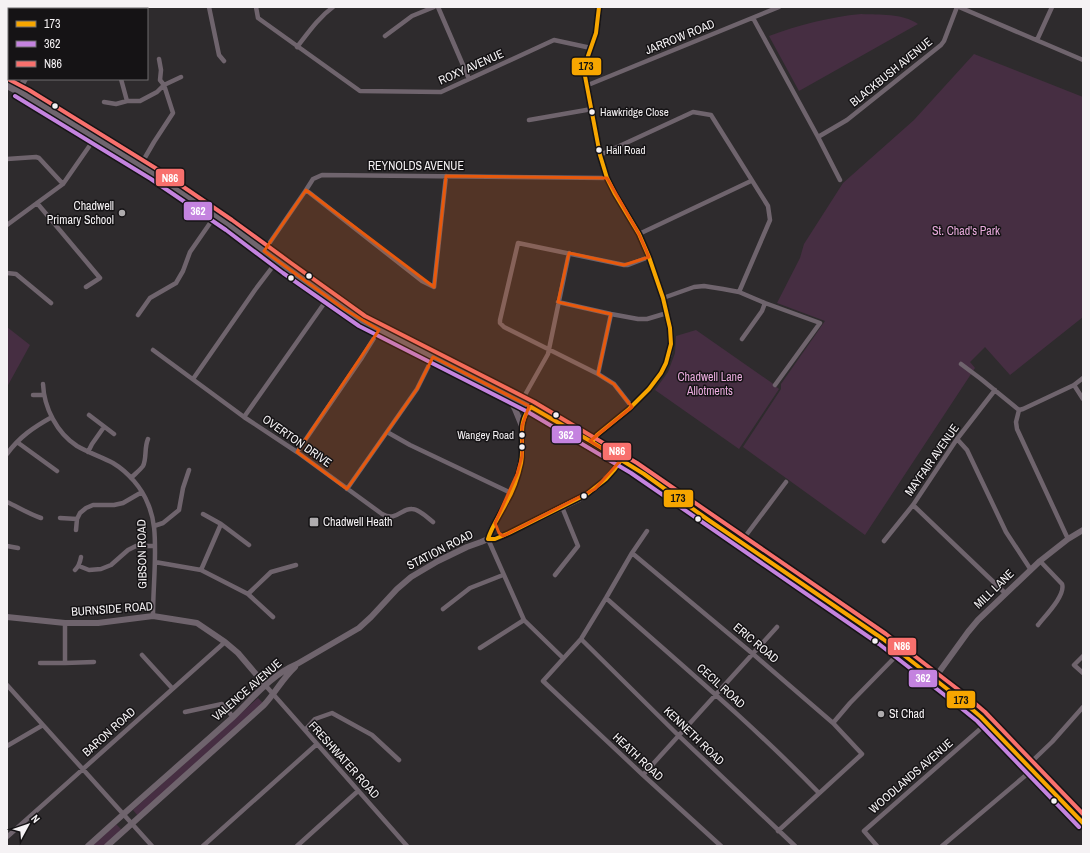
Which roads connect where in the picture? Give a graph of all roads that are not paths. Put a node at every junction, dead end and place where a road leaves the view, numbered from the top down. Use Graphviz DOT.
graph roads {
  1 [pos="209,7"];
  2 [pos="256,7"];
  3 [pos="332,7"];
  4 [pos="434,7"];
  5 [pos="438,7"];
  6 [pos="599,7"];
  7 [pos="779,7"];
  8 [pos="958,7"];
  9 [pos="1052,7"];
  10 [pos="753,18"];
  11 [pos="385,36"];
  12 [pos="1037,40"];
  13 [pos="297,47"];
  14 [pos="591,48"];
  15 [pos="159,59"];
  16 [pos="1083,60"];
  17 [pos="224,61"];
  18 [pos="181,77"];
  19 [pos="469,79"];
  20 [pos="24,80"];
  21 [pos="121,80"];
  22 [pos="7,85"];
  23 [pos="164,85"];
  24 [pos="588,85"];
  25 [pos="18,91"];
  26 [pos="127,101"];
  27 [pos="104,102"];
  28 [pos="592,109"];
  29 [pos="529,120"];
  30 [pos="818,137"];
  31 [pos="95,138"];
  32 [pos="600,155"];
  33 [pos="7,159"];
  34 [pos="140,166"];
  35 [pos="446,176"];
  36 [pos="607,178"];
  37 [pos="751,180"];
  38 [pos="840,180"];
  39 [pos="63,184"];
  40 [pos="306,190"];
  41 [pos="37,203"];
  42 [pos="215,216"];
  43 [pos="7,225"];
  44 [pos="640,234"];
  45 [pos="264,251"];
  46 [pos="569,253"];
  47 [pos="649,257"];
  48 [pos="277,261"];
  49 [pos="7,273"];
  50 [pos="86,287"];
  51 [pos="739,292"];
  52 [pos="328,298"];
  53 [pos="663,298"];
  54 [pos="558,302"];
  55 [pos="51,303"];
  56 [pos="765,304"];
  57 [pos="667,313"];
  58 [pos="611,314"];
  59 [pos="138,315"];
  60 [pos="379,330"];
  61 [pos="742,339"];
  62 [pos="153,350"];
  63 [pos="548,350"];
  64 [pos="433,358"];
  65 [pos="961,364"];
  66 [pos="598,374"];
  67 [pos="1083,378"];
  68 [pos="193,379"];
  69 [pos="43,384"];
  70 [pos="775,385"];
  71 [pos="1074,385"];
  72 [pos="995,390"];
  73 [pos="33,395"];
  74 [pos="43,395"];
  75 [pos="508,396"];
  76 [pos="1083,399"];
  77 [pos="521,402"];
  78 [pos="531,407"];
  79 [pos="632,407"];
  80 [pos="1019,410"];
  81 [pos="88,415"];
  82 [pos="52,417"];
  83 [pos="244,417"];
  84 [pos="522,426"];
  85 [pos="104,427"];
  86 [pos="387,432"];
  87 [pos="114,434"];
  88 [pos="148,439"];
  89 [pos="957,439"];
  90 [pos="16,442"];
  91 [pos="592,442"];
  92 [pos="88,452"];
  93 [pos="297,452"];
  94 [pos="7,454"];
  95 [pos="621,460"];
  96 [pos="189,470"];
  97 [pos="57,471"];
  98 [pos="131,478"];
  99 [pos="786,482"];
  100 [pos="347,489"];
  101 [pos="142,492"];
  102 [pos="511,493"];
  103 [pos="7,502"];
  104 [pos="913,505"];
  105 [pos="562,507"];
  106 [pos="203,514"];
  107 [pos="41,518"];
  108 [pos="60,518"];
  109 [pos="77,519"];
  110 [pos="434,522"];
  111 [pos="495,523"];
  112 [pos="221,524"];
  113 [pos="154,526"];
  114 [pos="76,530"];
  115 [pos="1083,530"];
  116 [pos="648,531"];
  117 [pos="503,536"];
  118 [pos="488,539"];
  119 [pos="1068,539"];
  120 [pos="884,541"];
  121 [pos="741,542"];
  122 [pos="249,545"];
  123 [pos="7,546"];
  124 [pos="155,546"];
  125 [pos="18,548"];
  126 [pos="632,552"];
  127 [pos="81,557"];
  128 [pos="1040,561"];
  129 [pos="155,562"];
  130 [pos="296,565"];
  131 [pos="201,570"];
  132 [pos="1031,570"];
  133 [pos="503,575"];
  134 [pos="555,575"];
  135 [pos="1005,593"];
  136 [pos="248,594"];
  137 [pos="606,598"];
  138 [pos="443,609"];
  139 [pos="153,616"];
  140 [pos="7,617"];
  141 [pos="273,617"];
  142 [pos="524,620"];
  143 [pos="65,623"];
  144 [pos="1038,625"];
  145 [pos="777,627"];
  146 [pos="581,639"];
  147 [pos="225,642"];
  148 [pos="480,648"];
  149 [pos="900,652"];
  150 [pos="753,654"];
  151 [pos="142,655"];
  152 [pos="1083,656"];
  153 [pos="563,658"];
  154 [pos="94,662"];
  155 [pos="40,663"];
  156 [pos="65,663"];
  157 [pos="297,664"];
  158 [pos="1083,673"];
  159 [pos="934,679"];
  160 [pos="7,685"];
  161 [pos="266,686"];
  162 [pos="172,688"];
  163 [pos="273,695"];
  164 [pos="716,695"];
  165 [pos="1083,707"];
  166 [pos="185,712"];
  167 [pos="232,717"];
  168 [pos="833,723"];
  169 [pos="987,723"];
  170 [pos="43,725"];
  171 [pos="305,730"];
  172 [pos="679,736"];
  173 [pos="317,744"];
  174 [pos="7,746"];
  175 [pos="399,760"];
  176 [pos="1030,767"];
  177 [pos="83,769"];
  178 [pos="643,775"];
  179 [pos="358,791"];
  180 [pos="819,793"];
  181 [pos="123,814"];
  182 [pos="1083,823"];
  183 [pos="132,824"];
  184 [pos="778,830"];
  185 [pos="7,837"];
  186 [pos="88,846"];
  187 [pos="108,846"];
  188 [pos="152,846"];
  189 [pos="203,846"];
  190 [pos="297,846"];
  191 [pos="407,846"];
  192 [pos="721,846"];
  193 [pos="795,846"];
  194 [pos="877,846"];
  195 [pos="942,846"];
  1 -- 17 [label="street"];
  2 -- 13 [label="street, ROXY AVENUE"];
  3 -- 13 [label="street"];
  4 -- 11 [label="street"];
  5 -- 19 [label="street"];
  6 -- 14 [label="street"];
  7 -- 10 [label="street, JARROW ROAD"];
  8 -- 12 [label="street"];
  8 -- 30 [label="street, BLACKBUSH AVENUE"];
  9 -- 12 [label="street"];
  10 -- 24 [label="street, JARROW ROAD"];
  10 -- 30 [label="street"];
  12 -- 16 [label="street"];
  13 -- 19 [label="street, ROXY AVENUE"];
  14 -- 19 [label="street, ROXY AVENUE"];
  14 -- 24 [label="street"];
  15 -- 23 [label="street"];
  18 -- 23 [label="street"];
  20 -- 25 [label="street"];
  21 -- 26 [label="street"];
  22 -- 25 [label="main road"];
  23 -- 26 [label="street"];
  23 -- 34 [label="street"];
  24 -- 28 [label="street"];
  25 -- 31 [label="main road"];
  26 -- 27 [label="street"];
  28 -- 29 [label="street"];
  28 -- 32 [label="street"];
  30 -- 38 [label="street"];
  31 -- 34 [label="main road"];
  31 -- 39 [label="street"];
  32 -- 36 [label="street"];
  32 -- 37 [label="street"];
  33 -- 39 [label="street"];
  34 -- 42 [label="main road"];
  35 -- 36 [label="street, REYNOLDS AVENUE"];
  35 -- 40 [label="street, REYNOLDS AVENUE"];
  35 -- 40 [label="street"];
  36 -- 44 [label="street"];
  37 -- 44 [label="street"];
  37 -- 51 [label="street"];
  39 -- 41 [label="street"];
  40 -- 45 [label="street, REYNOLDS AVENUE"];
  41 -- 43 [label="street"];
  41 -- 50 [label="street"];
  42 -- 45 [label="main road"];
  42 -- 59 [label="street"];
  44 -- 47 [label="street"];
  45 -- 48 [label="main road"];
  46 -- 47 [label="street"];
  46 -- 54 [label="street"];
  46 -- 63 [label="street"];
  47 -- 53 [label="street"];
  48 -- 52 [label="main road"];
  48 -- 68 [label="street"];
  49 -- 55 [label="street"];
  51 -- 53 [label="street"];
  51 -- 56 [label="street"];
  52 -- 60 [label="main road"];
  52 -- 83 [label="street"];
  53 -- 57 [label="street"];
  54 -- 58 [label="street"];
  54 -- 63 [label="street"];
  56 -- 61 [label="street"];
  56 -- 70 [label="street"];
  57 -- 58 [label="street"];
  57 -- 79 [label="street"];
  58 -- 66 [label="street"];
  60 -- 64 [label="main road"];
  60 -- 93 [label="street"];
  62 -- 68 [label="street, OVERTON DRIVE"];
  63 -- 66 [label="street"];
  63 -- 77 [label="street"];
  64 -- 75 [label="main road"];
  64 -- 86 [label="street"];
  65 -- 72 [label="street"];
  66 -- 79 [label="street"];
  67 -- 71 [label="street"];
  68 -- 83 [label="street, OVERTON DRIVE"];
  69 -- 74 [label="street, GIBSON ROAD"];
  71 -- 76 [label="street"];
  71 -- 80 [label="street"];
  72 -- 80 [label="street"];
  72 -- 89 [label="street, MAYFAIR AVENUE"];
  73 -- 74 [label="street"];
  74 -- 82 [label="street, GIBSON ROAD"];
  75 -- 77 [label="main road"];
  75 -- 84 [label="street"];
  77 -- 78 [label="main road"];
  78 -- 84 [label="street"];
  78 -- 91 [label="main road"];
  79 -- 91 [label="street"];
  80 -- 119 [label="street"];
  81 -- 85 [label="street"];
  82 -- 90 [label="street"];
  82 -- 92 [label="street, GIBSON ROAD"];
  83 -- 93 [label="street, OVERTON DRIVE"];
  84 -- 102 [label="street"];
  85 -- 87 [label="street"];
  85 -- 92 [label="street"];
  86 -- 100 [label="street"];
  86 -- 102 [label="street"];
  88 -- 98 [label="street"];
  89 -- 104 [label="street, MAYFAIR AVENUE"];
  89 -- 132 [label="street"];
  90 -- 94 [label="street"];
  90 -- 97 [label="street"];
  91 -- 95 [label="main road"];
  92 -- 98 [label="street, GIBSON ROAD"];
  93 -- 100 [label="street, OVERTON DRIVE"];
  95 -- 105 [label="street, STATION ROAD"];
  95 -- 121 [label="main road"];
  96 -- 113 [label="street"];
  98 -- 101 [label="street, GIBSON ROAD"];
  99 -- 121 [label="street"];
  100 -- 110 [label="street, OVERTON DRIVE"];
  101 -- 109 [label="street"];
  101 -- 113 [label="street, GIBSON ROAD"];
  102 -- 111 [label="street"];
  103 -- 107 [label="street"];
  104 -- 120 [label="street, MAYFAIR AVENUE"];
  104 -- 135 [label="street"];
  105 -- 117 [label="street, STATION ROAD"];
  105 -- 134 [label="street"];
  106 -- 112 [label="street"];
  108 -- 109 [label="street"];
  109 -- 114 [label="street"];
  111 -- 117 [label="street"];
  111 -- 118 [label="street"];
  112 -- 122 [label="street"];
  112 -- 131 [label="street"];
  113 -- 124 [label="street, GIBSON ROAD"];
  115 -- 119 [label="street, MILL LANE"];
  116 -- 126 [label="street"];
  117 -- 118 [label="street, STATION ROAD"];
  118 -- 133 [label="street"];
  118 -- 157 [label="street, STATION ROAD"];
  119 -- 128 [label="street, MILL LANE"];
  121 -- 149 [label="main road"];
  123 -- 125 [label="street"];
  124 -- 127 [label="street"];
  124 -- 129 [label="street, GIBSON ROAD"];
  126 -- 137 [label="street"];
  126 -- 150 [label="street, ERIC ROAD"];
  128 -- 132 [label="street, MILL LANE"];
  128 -- 144 [label="street"];
  129 -- 131 [label="street"];
  129 -- 139 [label="street, GIBSON ROAD"];
  130 -- 136 [label="street"];
  131 -- 136 [label="street"];
  132 -- 135 [label="street, MILL LANE"];
  133 -- 138 [label="street"];
  133 -- 142 [label="street"];
  135 -- 159 [label="street, MILL LANE"];
  136 -- 141 [label="street"];
  137 -- 146 [label="street"];
  137 -- 164 [label="street, CECIL ROAD"];
  139 -- 143 [label="street, BURNSIDE ROAD"];
  139 -- 147 [label="street, BURNSIDE ROAD"];
  140 -- 143 [label="street, BURNSIDE ROAD"];
  142 -- 148 [label="street"];
  142 -- 153 [label="street"];
  143 -- 156 [label="street"];
  145 -- 150 [label="street"];
  146 -- 153 [label="street"];
  146 -- 172 [label="street, KENNETH ROAD"];
  147 -- 161 [label="street, BURNSIDE ROAD"];
  147 -- 162 [label="street, BARON ROAD"];
  149 -- 159 [label="main road"];
  149 -- 168 [label="street"];
  150 -- 164 [label="street"];
  150 -- 168 [label="street, ERIC ROAD"];
  151 -- 162 [label="street"];
  152 -- 158 [label="street"];
  153 -- 178 [label="street, HEATH ROAD"];
  154 -- 156 [label="street"];
  155 -- 156 [label="street"];
  157 -- 161 [label="street, VALENCE AVENUE"];
  157 -- 163 [label="street, VALENCE AVENUE"];
  159 -- 169 [label="main road"];
  160 -- 170 [label="street"];
  161 -- 163 [label="street, FRESHWATER ROAD"];
  161 -- 167 [label="street, VALENCE AVENUE"];
  162 -- 177 [label="street, BARON ROAD"];
  163 -- 171 [label="street, FRESHWATER ROAD"];
  163 -- 183 [label="street, VALENCE AVENUE"];
  164 -- 172 [label="street"];
  164 -- 180 [label="street, CECIL ROAD"];
  165 -- 176 [label="street"];
  166 -- 167 [label="street"];
  167 -- 181 [label="street, VALENCE AVENUE"];
  168 -- 180 [label="street, ERIC ROAD"];
  169 -- 176 [label="main road"];
  169 -- 194 [label="street, WOODLANDS AVENUE"];
  170 -- 174 [label="street"];
  170 -- 177 [label="street"];
  171 -- 173 [label="street, FRESHWATER ROAD"];
  171 -- 175 [label="street"];
  172 -- 178 [label="street"];
  172 -- 184 [label="street, KENNETH ROAD"];
  173 -- 179 [label="street, FRESHWATER ROAD"];
  173 -- 189 [label="street"];
  176 -- 182 [label="main road"];
  176 -- 195 [label="street"];
  177 -- 181 [label="street"];
  177 -- 185 [label="street, BARON ROAD"];
  178 -- 192 [label="street, HEATH ROAD"];
  179 -- 190 [label="street"];
  179 -- 191 [label="street, FRESHWATER ROAD"];
  180 -- 184 [label="street"];
  181 -- 183 [label="street"];
  181 -- 186 [label="street, VALENCE AVENUE"];
  183 -- 187 [label="street, VALENCE AVENUE"];
  183 -- 188 [label="street"];
  184 -- 193 [label="street, KENNETH ROAD"];
}
